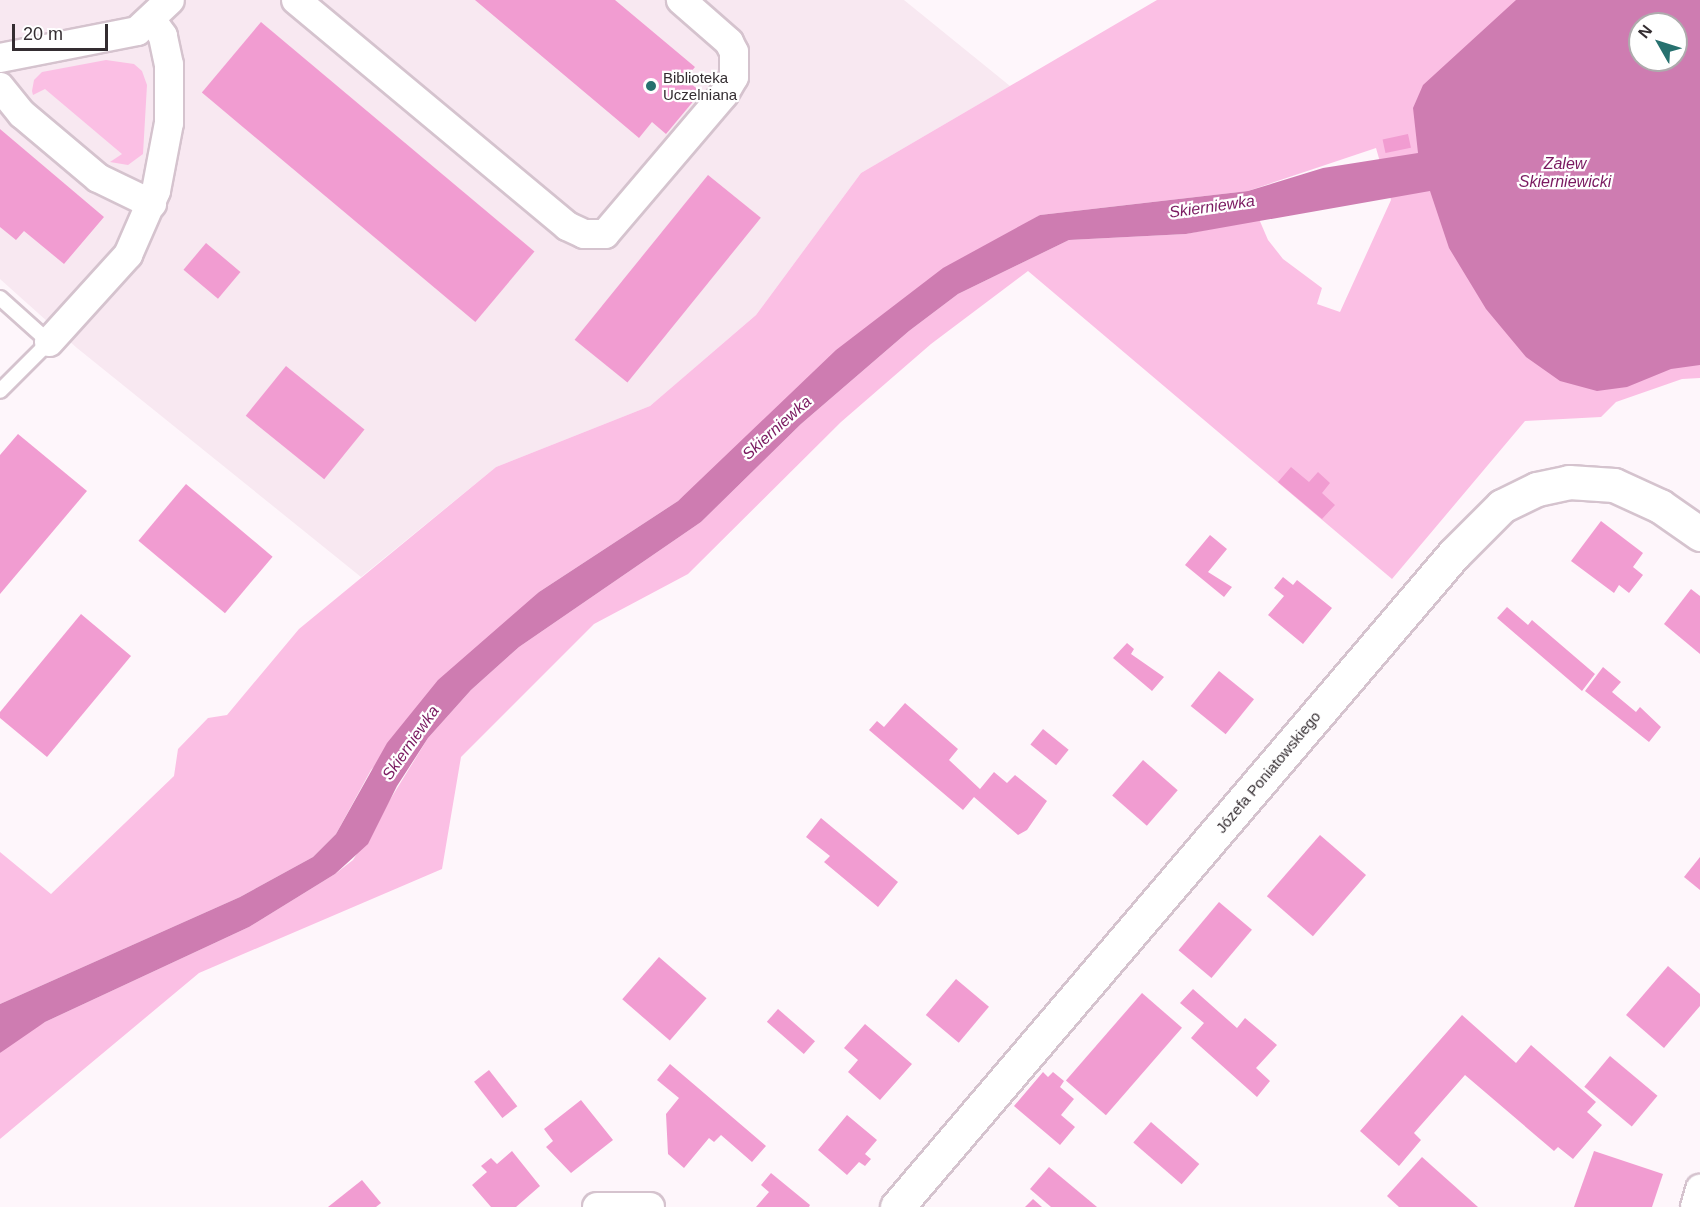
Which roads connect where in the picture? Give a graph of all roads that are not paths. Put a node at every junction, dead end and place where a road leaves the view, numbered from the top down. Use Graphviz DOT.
graph roads {
  1 [pos="296,0"];
  2 [pos="681,0"];
  3 [pos="161,10"];
  4 [pos="0,58"];
  5 [pos="0,87"];
  6 [pos="152,204"];
  7 [pos="0,298"];
  8 [pos="49,342"];
  9 [pos="0,391"];
  10 [pos="1700,534"];
  11 [pos="1700,1189"];
  12 [pos="597,1207"];
  13 [pos="650,1207"];
  14 [pos="897,1207"];
  15 [pos="1695,1207"];
  1 -- 2 [label="street"];
  3 -- 4 [label="street"];
  3 -- 6 [label="street"];
  5 -- 6 [label="street"];
  6 -- 8 [label="street"];
  7 -- 8 [label="lane"];
  8 -- 9 [label="lane"];
  10 -- 14 [label="street, Józefa Poniatowskiego"];
  11 -- 15 [label="street"];
  12 -- 13 [label="street"];
}
